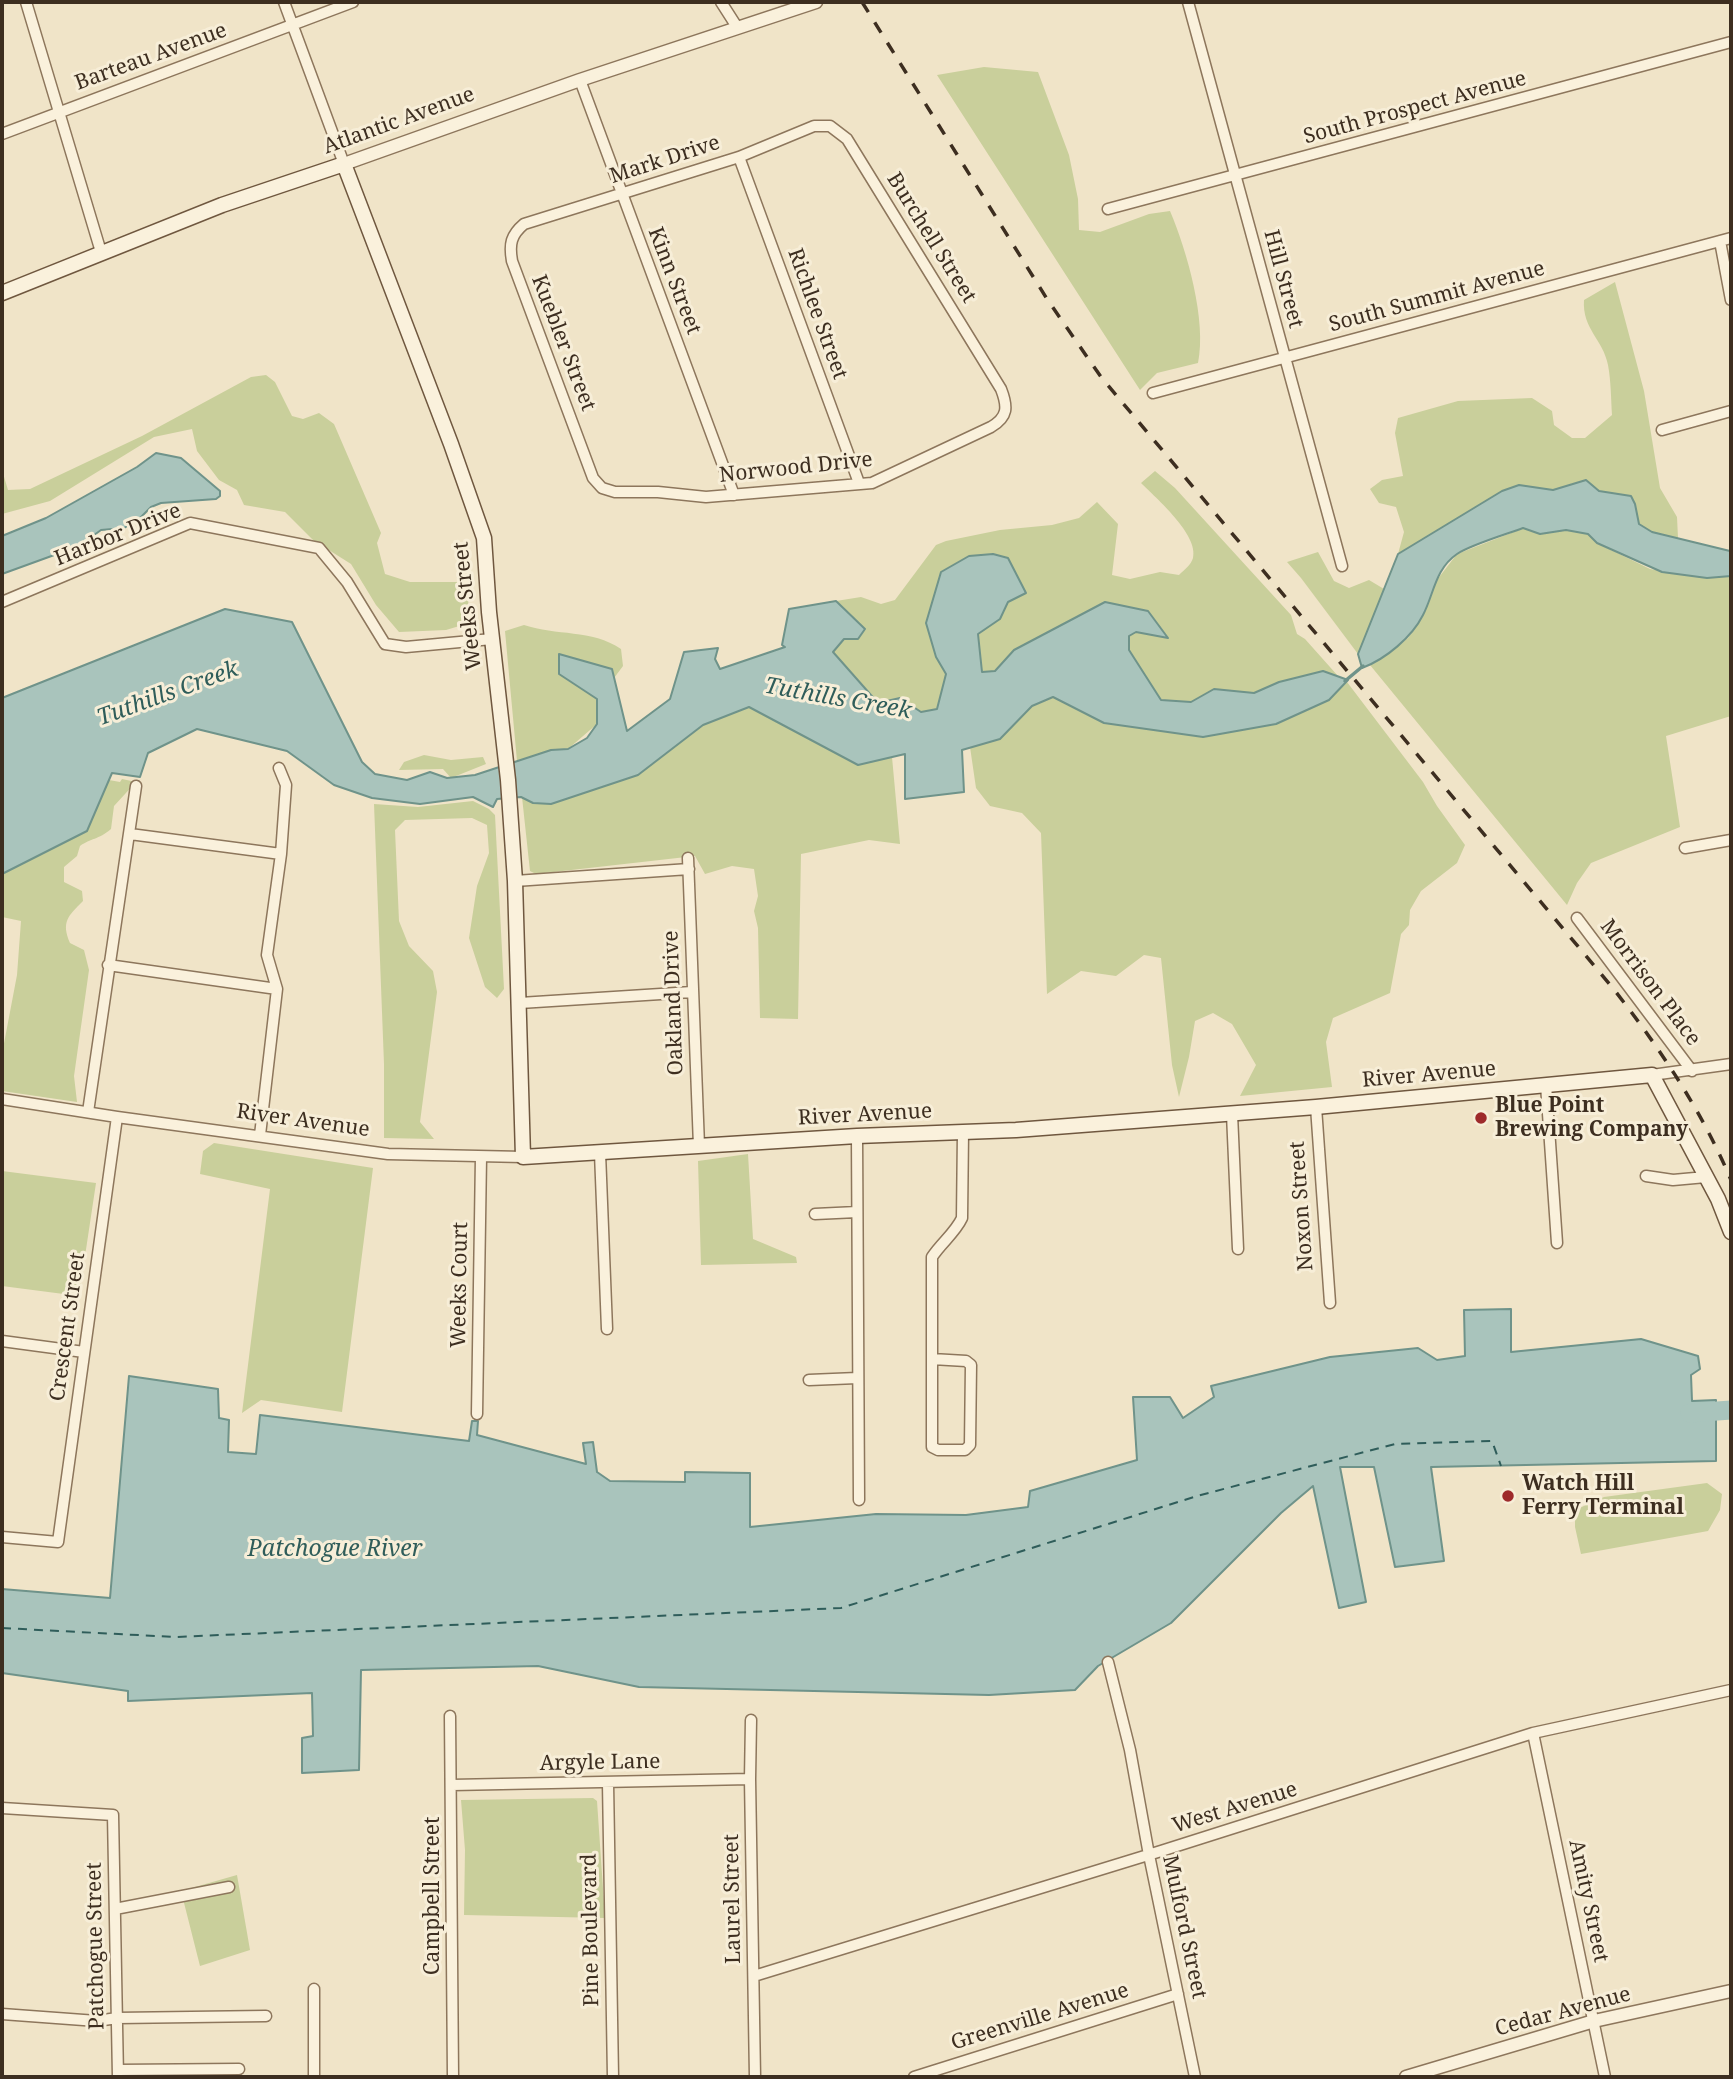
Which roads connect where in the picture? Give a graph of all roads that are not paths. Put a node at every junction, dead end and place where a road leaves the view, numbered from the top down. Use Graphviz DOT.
graph roads {
  1 [pos="26,2"];
  2 [pos="284,2"];
  3 [pos="353,2"];
  4 [pos="720,2"];
  5 [pos="816,2"];
  6 [pos="1188,2"];
  7 [pos="294,25"];
  8 [pos="737,27"];
  9 [pos="1731,42"];
  10 [pos="580,80"];
  11 [pos="58,111"];
  12 [pos="814,126"];
  13 [pos="2,134"];
  14 [pos="739,157"];
  15 [pos="344,164"];
  16 [pos="1236,176"];
  17 [pos="621,195"];
  18 [pos="1108,209"];
  19 [pos="524,224"];
  20 [pos="1726,240"];
  21 [pos="101,252"];
  22 [pos="2,293"];
  23 [pos="1731,300"];
  24 [pos="1284,358"];
  25 [pos="1001,389"];
  26 [pos="1153,393"];
  27 [pos="1731,411"];
  28 [pos="1662,430"];
  29 [pos="593,478"];
  30 [pos="859,484"];
  31 [pos="734,495"];
  32 [pos="1342,566"];
  33 [pos="2,601"];
  34 [pos="492,639"];
  35 [pos="279,768"];
  36 [pos="136,786"];
  37 [pos="130,834"];
  38 [pos="1731,840"];
  39 [pos="1685,848"];
  40 [pos="281,854"];
  41 [pos="515,881"];
  42 [pos="1577,918"];
  43 [pos="108,965"];
  44 [pos="277,989"];
  45 [pos="692,992"];
  46 [pos="520,1003"];
  47 [pos="1731,1064"];
  48 [pos="1692,1071"];
  49 [pos="1652,1075"];
  50 [pos="1546,1086"];
  51 [pos="2,1099"];
  52 [pos="1316,1107"];
  53 [pos="88,1112"];
  54 [pos="1232,1114"];
  55 [pos="117,1117"];
  56 [pos="963,1132"];
  57 [pos="260,1135"];
  58 [pos="857,1136"];
  59 [pos="699,1146"];
  60 [pos="600,1153"];
  61 [pos="481,1157"];
  62 [pos="523,1157"];
  63 [pos="1646,1176"];
  64 [pos="1706,1177"];
  65 [pos="857,1212"];
  66 [pos="815,1214"];
  67 [pos="1731,1232"];
  68 [pos="1558,1243"];
  69 [pos="1238,1249"];
  70 [pos="1329,1303"];
  71 [pos="607,1329"];
  72 [pos="2,1341"];
  73 [pos="84,1352"];
  74 [pos="932,1359"];
  75 [pos="858,1378"];
  76 [pos="809,1380"];
  77 [pos="477,1414"];
  78 [pos="859,1500"];
  79 [pos="2,1537"];
  80 [pos="1108,1662"];
  81 [pos="1731,1689"];
  82 [pos="450,1716"];
  83 [pos="751,1720"];
  84 [pos="1533,1733"];
  85 [pos="750,1779"];
  86 [pos="608,1783"];
  87 [pos="452,1785"];
  88 [pos="2,1808"];
  89 [pos="1149,1855"];
  90 [pos="229,1886"];
  91 [pos="114,1909"];
  92 [pos="754,1976"];
  93 [pos="314,1989"];
  94 [pos="1731,1991"];
  95 [pos="1178,1994"];
  96 [pos="2,2014"];
  97 [pos="266,2016"];
  98 [pos="117,2018"];
  99 [pos="1594,2021"];
  100 [pos="239,2069"];
  101 [pos="118,2074"];
  102 [pos="314,2077"];
  103 [pos="453,2077"];
  104 [pos="613,2077"];
  105 [pos="755,2077"];
  106 [pos="914,2077"];
  107 [pos="1195,2077"];
  108 [pos="1406,2077"];
  109 [pos="1605,2077"];
  1 -- 11 [label="street"];
  2 -- 7 [label="street, Weeks Street"];
  3 -- 7 [label="street, Barteau Avenue"];
  4 -- 8 [label="street"];
  5 -- 8 [label="street, Atlantic Avenue"];
  6 -- 16 [label="street, Hill Street"];
  7 -- 11 [label="street, Barteau Avenue"];
  7 -- 15 [label="street, Weeks Street"];
  8 -- 10 [label="street, Atlantic Avenue"];
  9 -- 16 [label="street, South Prospect Avenue"];
  10 -- 15 [label="street, Atlantic Avenue"];
  10 -- 17 [label="street, Kinn Street"];
  11 -- 13 [label="street, Barteau Avenue"];
  11 -- 21 [label="street"];
  12 -- 14 [label="street, Mark Drive"];
  12 -- 25 [label="street, Burchell Street"];
  14 -- 17 [label="street, Mark Drive"];
  14 -- 30 [label="street, Richlee Street"];
  15 -- 21 [label="main road, Atlantic Avenue"];
  15 -- 34 [label="main road, Weeks Street"];
  16 -- 18 [label="street, South Prospect Avenue"];
  16 -- 24 [label="street, Hill Street"];
  17 -- 19 [label="street, Mark Drive"];
  17 -- 31 [label="street, Kinn Street"];
  19 -- 29 [label="street, Kuebler Street"];
  20 -- 23 [label="street"];
  20 -- 24 [label="street, South Summit Avenue"];
  21 -- 22 [label="main road, Atlantic Avenue"];
  24 -- 26 [label="street, South Summit Avenue"];
  24 -- 32 [label="street, Hill Street"];
  25 -- 30 [label="street, Norwood Drive"];
  27 -- 28 [label="street"];
  29 -- 31 [label="street, Norwood Drive"];
  30 -- 31 [label="street, Norwood Drive"];
  33 -- 34 [label="street, Harbor Drive"];
  34 -- 41 [label="main road, Weeks Street"];
  35 -- 40 [label="street"];
  36 -- 37 [label="street"];
  37 -- 40 [label="street"];
  37 -- 43 [label="street"];
  38 -- 39 [label="street"];
  40 -- 44 [label="street"];
  41 -- 45 [label="street, Oakland Drive"];
  41 -- 46 [label="main road, Weeks Street"];
  42 -- 48 [label="street, Morrison Place"];
  43 -- 44 [label="street"];
  43 -- 53 [label="street"];
  44 -- 57 [label="street"];
  45 -- 46 [label="street"];
  45 -- 59 [label="street, Oakland Drive"];
  46 -- 62 [label="main road, Weeks Street"];
  47 -- 48 [label="street, River Avenue"];
  48 -- 49 [label="street, River Avenue"];
  49 -- 50 [label="main road, River Avenue"];
  49 -- 64 [label="main road"];
  50 -- 52 [label="main road, River Avenue"];
  50 -- 68 [label="street"];
  51 -- 53 [label="street, River Avenue"];
  52 -- 54 [label="main road, River Avenue"];
  52 -- 70 [label="street, Noxon Street"];
  53 -- 55 [label="street, River Avenue"];
  54 -- 56 [label="main road, River Avenue"];
  54 -- 69 [label="street"];
  55 -- 57 [label="street, River Avenue"];
  55 -- 73 [label="street, Crescent Street"];
  56 -- 58 [label="main road, River Avenue"];
  56 -- 74 [label="street"];
  57 -- 61 [label="street, River Avenue"];
  58 -- 59 [label="main road, River Avenue"];
  58 -- 65 [label="street"];
  59 -- 60 [label="main road, River Avenue"];
  60 -- 62 [label="main road, River Avenue"];
  60 -- 71 [label="street"];
  61 -- 62 [label="street, River Avenue"];
  61 -- 77 [label="street, Weeks Court"];
  63 -- 64 [label="street"];
  64 -- 67 [label="main road"];
  65 -- 66 [label="street"];
  65 -- 75 [label="street"];
  72 -- 73 [label="street"];
  73 -- 79 [label="street, Crescent Street"];
  74 -- 74 [label="street"];
  75 -- 76 [label="street"];
  75 -- 78 [label="street"];
  80 -- 89 [label="street, Mulford Street"];
  81 -- 84 [label="street, West Avenue"];
  82 -- 87 [label="street, Campbell Street"];
  83 -- 85 [label="street, Laurel Street"];
  84 -- 89 [label="street, West Avenue"];
  84 -- 99 [label="street, Amity Street"];
  85 -- 86 [label="street, Argyle Lane"];
  85 -- 92 [label="street, Laurel Street"];
  86 -- 87 [label="street, Argyle Lane"];
  86 -- 104 [label="street, Pine Boulevard"];
  87 -- 103 [label="street, Campbell Street"];
  88 -- 91 [label="street, Patchogue Street"];
  89 -- 92 [label="street, West Avenue"];
  89 -- 95 [label="street, Mulford Street"];
  90 -- 91 [label="street"];
  91 -- 98 [label="street, Patchogue Street"];
  92 -- 105 [label="street, Laurel Street"];
  93 -- 102 [label="street"];
  94 -- 99 [label="street, Cedar Avenue"];
  95 -- 106 [label="street, Greenville Avenue"];
  95 -- 107 [label="street, Mulford Street"];
  96 -- 98 [label="street"];
  97 -- 98 [label="street"];
  98 -- 101 [label="street, Patchogue Street"];
  99 -- 108 [label="street, Cedar Avenue"];
  99 -- 109 [label="street, Amity Street"];
  100 -- 101 [label="street"];
}
